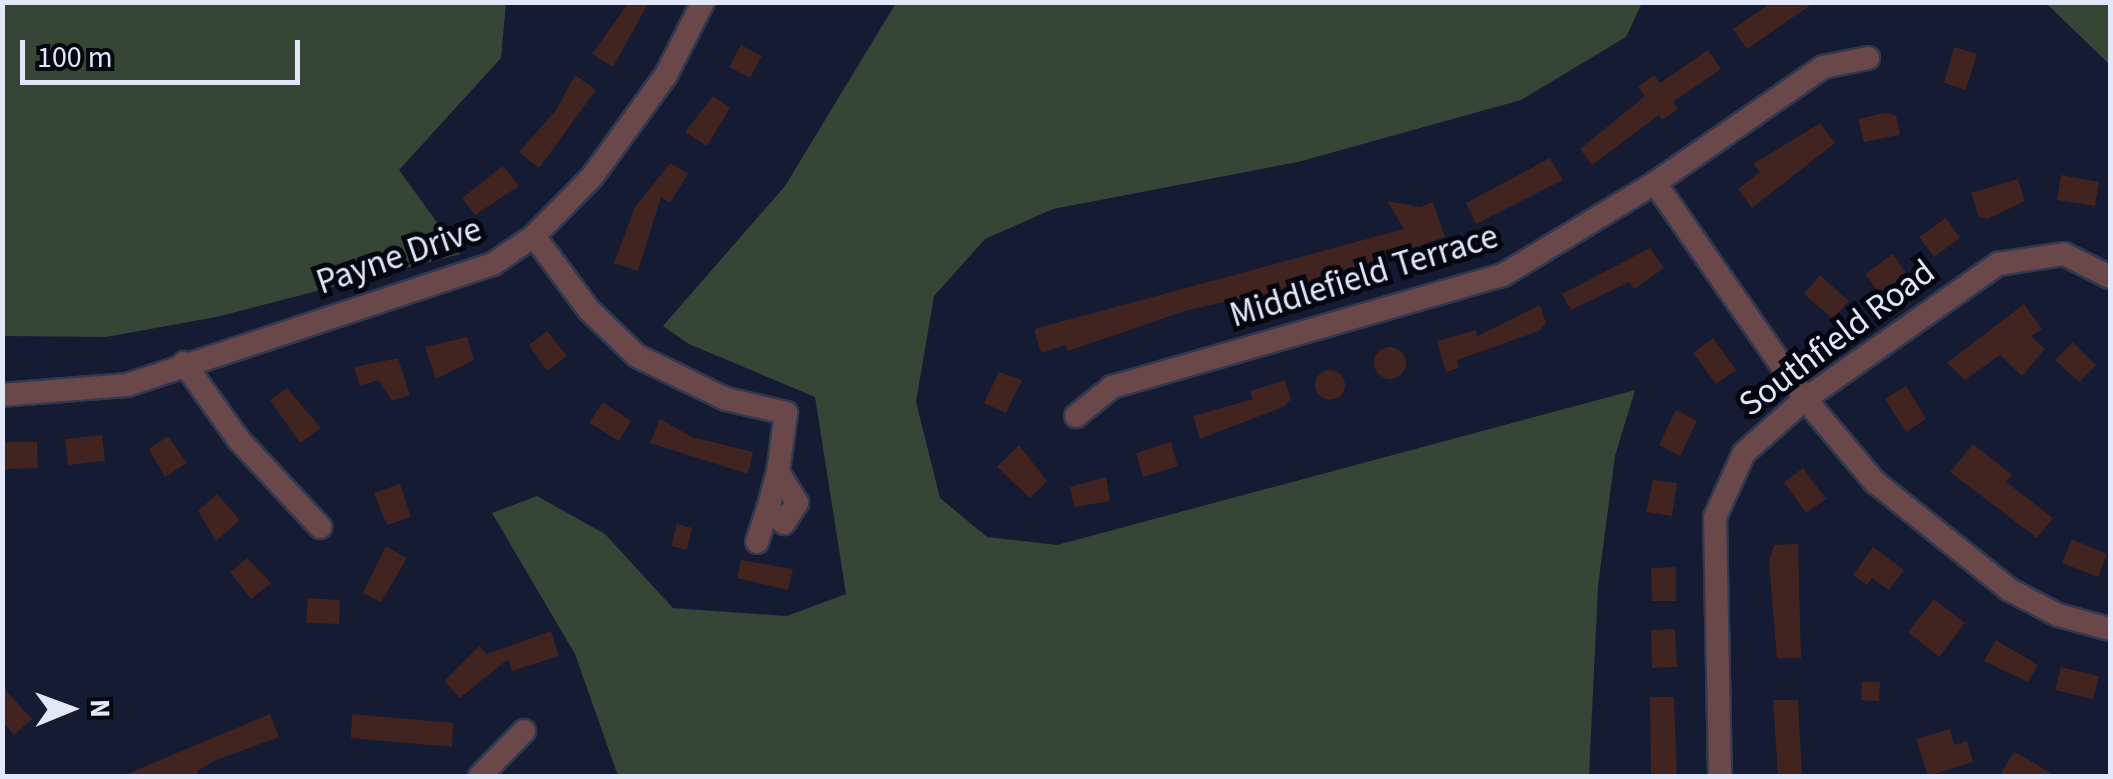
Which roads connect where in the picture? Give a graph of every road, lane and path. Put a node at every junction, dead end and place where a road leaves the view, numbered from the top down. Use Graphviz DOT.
graph roads {
  1 [pos="702,2"];
  2 [pos="1868,58"];
  3 [pos="1656,183"];
  4 [pos="534,236"];
  5 [pos="2110,277"];
  6 [pos="184,363"];
  7 [pos="2,395"];
  8 [pos="1805,398"];
  9 [pos="1076,416"];
  10 [pos="320,527"];
  11 [pos="757,542"];
  12 [pos="2110,629"];
  13 [pos="524,730"];
  14 [pos="480,776"];
  15 [pos="1720,776"];
  1 -- 4 [label="street, Payne Drive"];
  2 -- 3 [label="street, Middlefield Terrace"];
  3 -- 8 [label="street"];
  3 -- 9 [label="street, Middlefield Terrace"];
  4 -- 6 [label="street, Payne Drive"];
  4 -- 11 [label="street"];
  5 -- 8 [label="street, Southfield Road"];
  6 -- 7 [label="street, Payne Drive"];
  6 -- 10 [label="street"];
  8 -- 12 [label="street"];
  8 -- 15 [label="street, Southfield Road"];
  13 -- 14 [label="street"];
}
